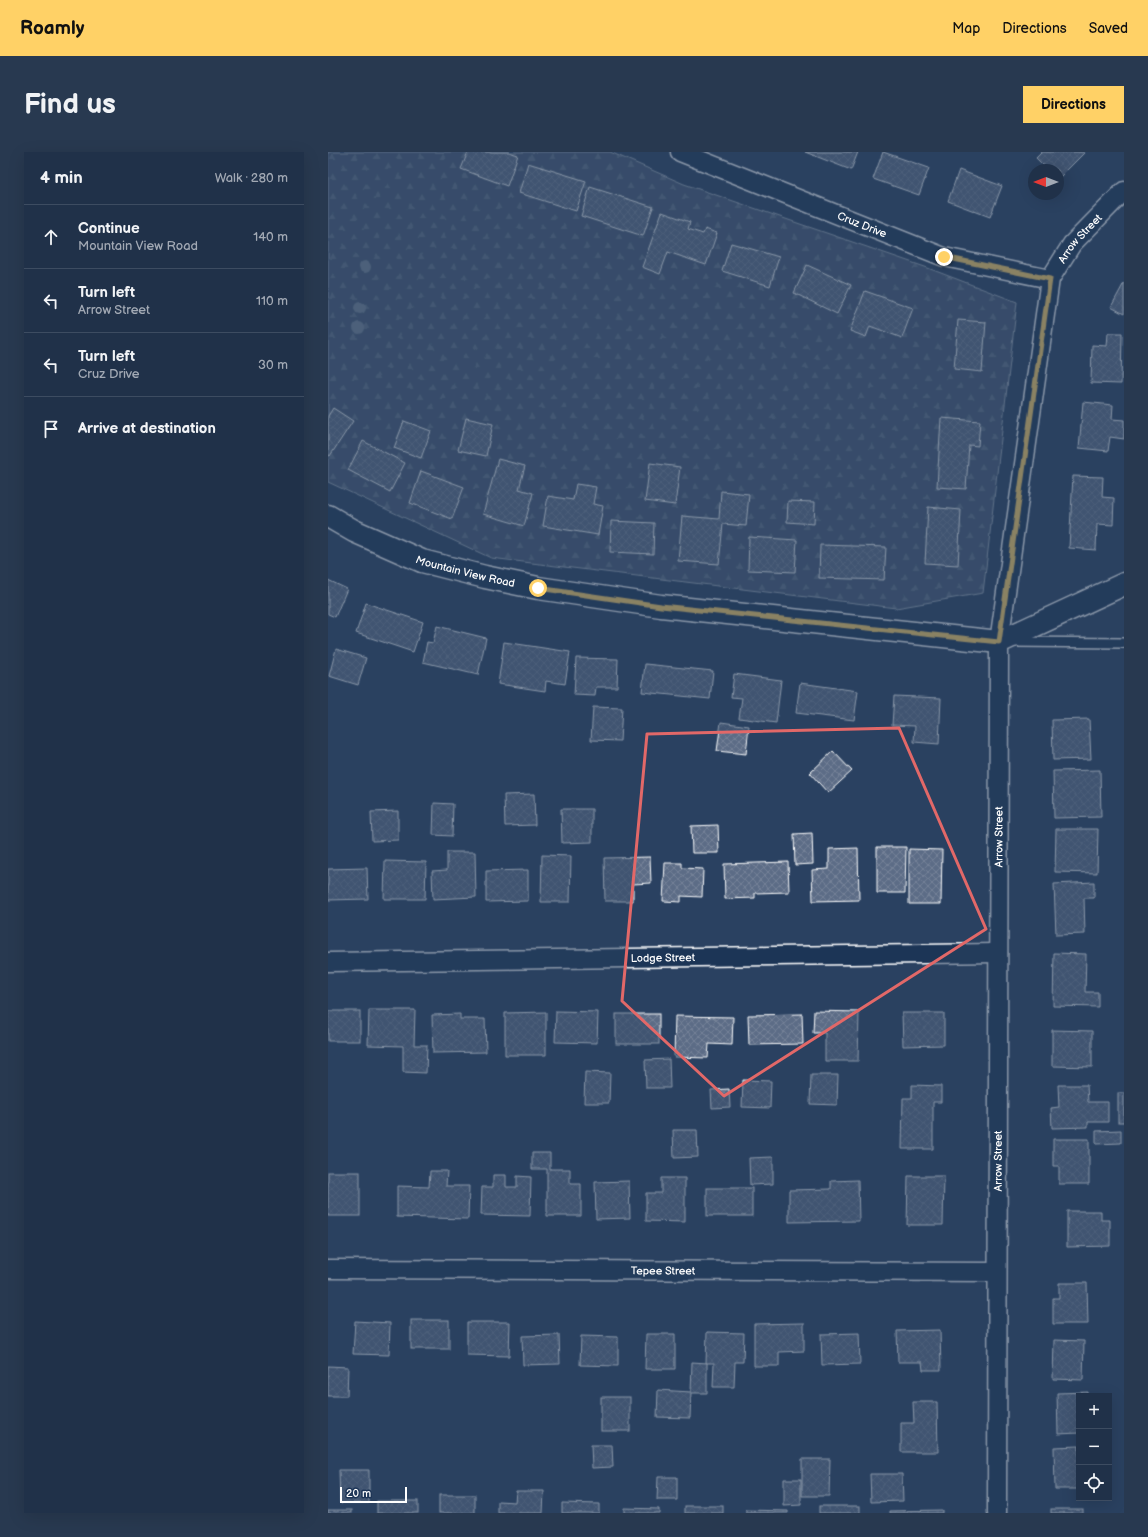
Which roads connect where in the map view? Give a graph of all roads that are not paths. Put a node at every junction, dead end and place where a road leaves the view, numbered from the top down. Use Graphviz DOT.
graph roads {
  1 [pos="680,152"];
  2 [pos="1124,191"];
  3 [pos="1050,279"];
  4 [pos="328,516"];
  5 [pos="1124,584"];
  6 [pos="999,642"];
  7 [pos="1124,643"];
  8 [pos="998,953"];
  9 [pos="328,962"];
  10 [pos="328,1269"];
  11 [pos="997,1272"];
  12 [pos="997,1513"];
  1 -- 3 [label="street, Cruz Drive"];
  2 -- 3 [label="street, Arrow Street"];
  3 -- 6 [label="street, Arrow Street"];
  4 -- 6 [label="street, Mountain View Road"];
  5 -- 6 [label="street"];
  6 -- 7 [label="lane"];
  6 -- 8 [label="street, Arrow Street"];
  8 -- 9 [label="street, Lodge Street"];
  8 -- 11 [label="street, Arrow Street"];
  10 -- 11 [label="street, Tepee Street"];
  11 -- 12 [label="street, Arrow Street"];
}
